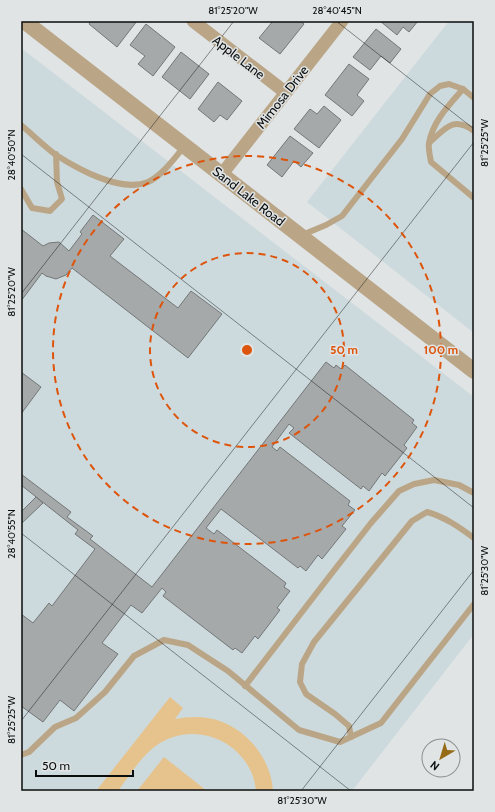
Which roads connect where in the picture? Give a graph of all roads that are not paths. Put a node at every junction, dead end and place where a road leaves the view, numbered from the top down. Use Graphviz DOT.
graph roads {
  1 [pos="24,21"];
  2 [pos="193,21"];
  3 [pos="342,21"];
  4 [pos="463,90"];
  5 [pos="285,92"];
  6 [pos="474,98"];
  7 [pos="21,125"];
  8 [pos="474,131"];
  9 [pos="429,144"];
  10 [pos="185,145"];
  11 [pos="56,154"];
  12 [pos="222,174"];
  13 [pos="21,189"];
  14 [pos="474,198"];
  15 [pos="301,236"];
  16 [pos="474,371"];
  17 [pos="474,493"];
  18 [pos="474,538"];
  19 [pos="474,604"];
  20 [pos="245,686"];
  21 [pos="351,737"];
  22 [pos="21,755"];
  1 -- 10 [label="street, Sand Lake Road"];
  2 -- 5 [label="street, Apple Lane"];
  3 -- 5 [label="street, Mimosa Drive"];
  4 -- 6 [label="lane"];
  4 -- 9 [label="lane"];
  4 -- 15 [label="lane"];
  5 -- 12 [label="street, Mimosa Drive"];
  7 -- 11 [label="lane"];
  8 -- 9 [label="lane"];
  9 -- 14 [label="lane"];
  10 -- 11 [label="lane"];
  10 -- 12 [label="street, Sand Lake Road"];
  11 -- 13 [label="lane"];
  12 -- 15 [label="street, Sand Lake Road"];
  15 -- 16 [label="street, Sand Lake Road"];
  17 -- 20 [label="lane"];
  18 -- 21 [label="lane"];
  19 -- 21 [label="lane"];
  20 -- 21 [label="lane"];
  20 -- 22 [label="lane"];
}
